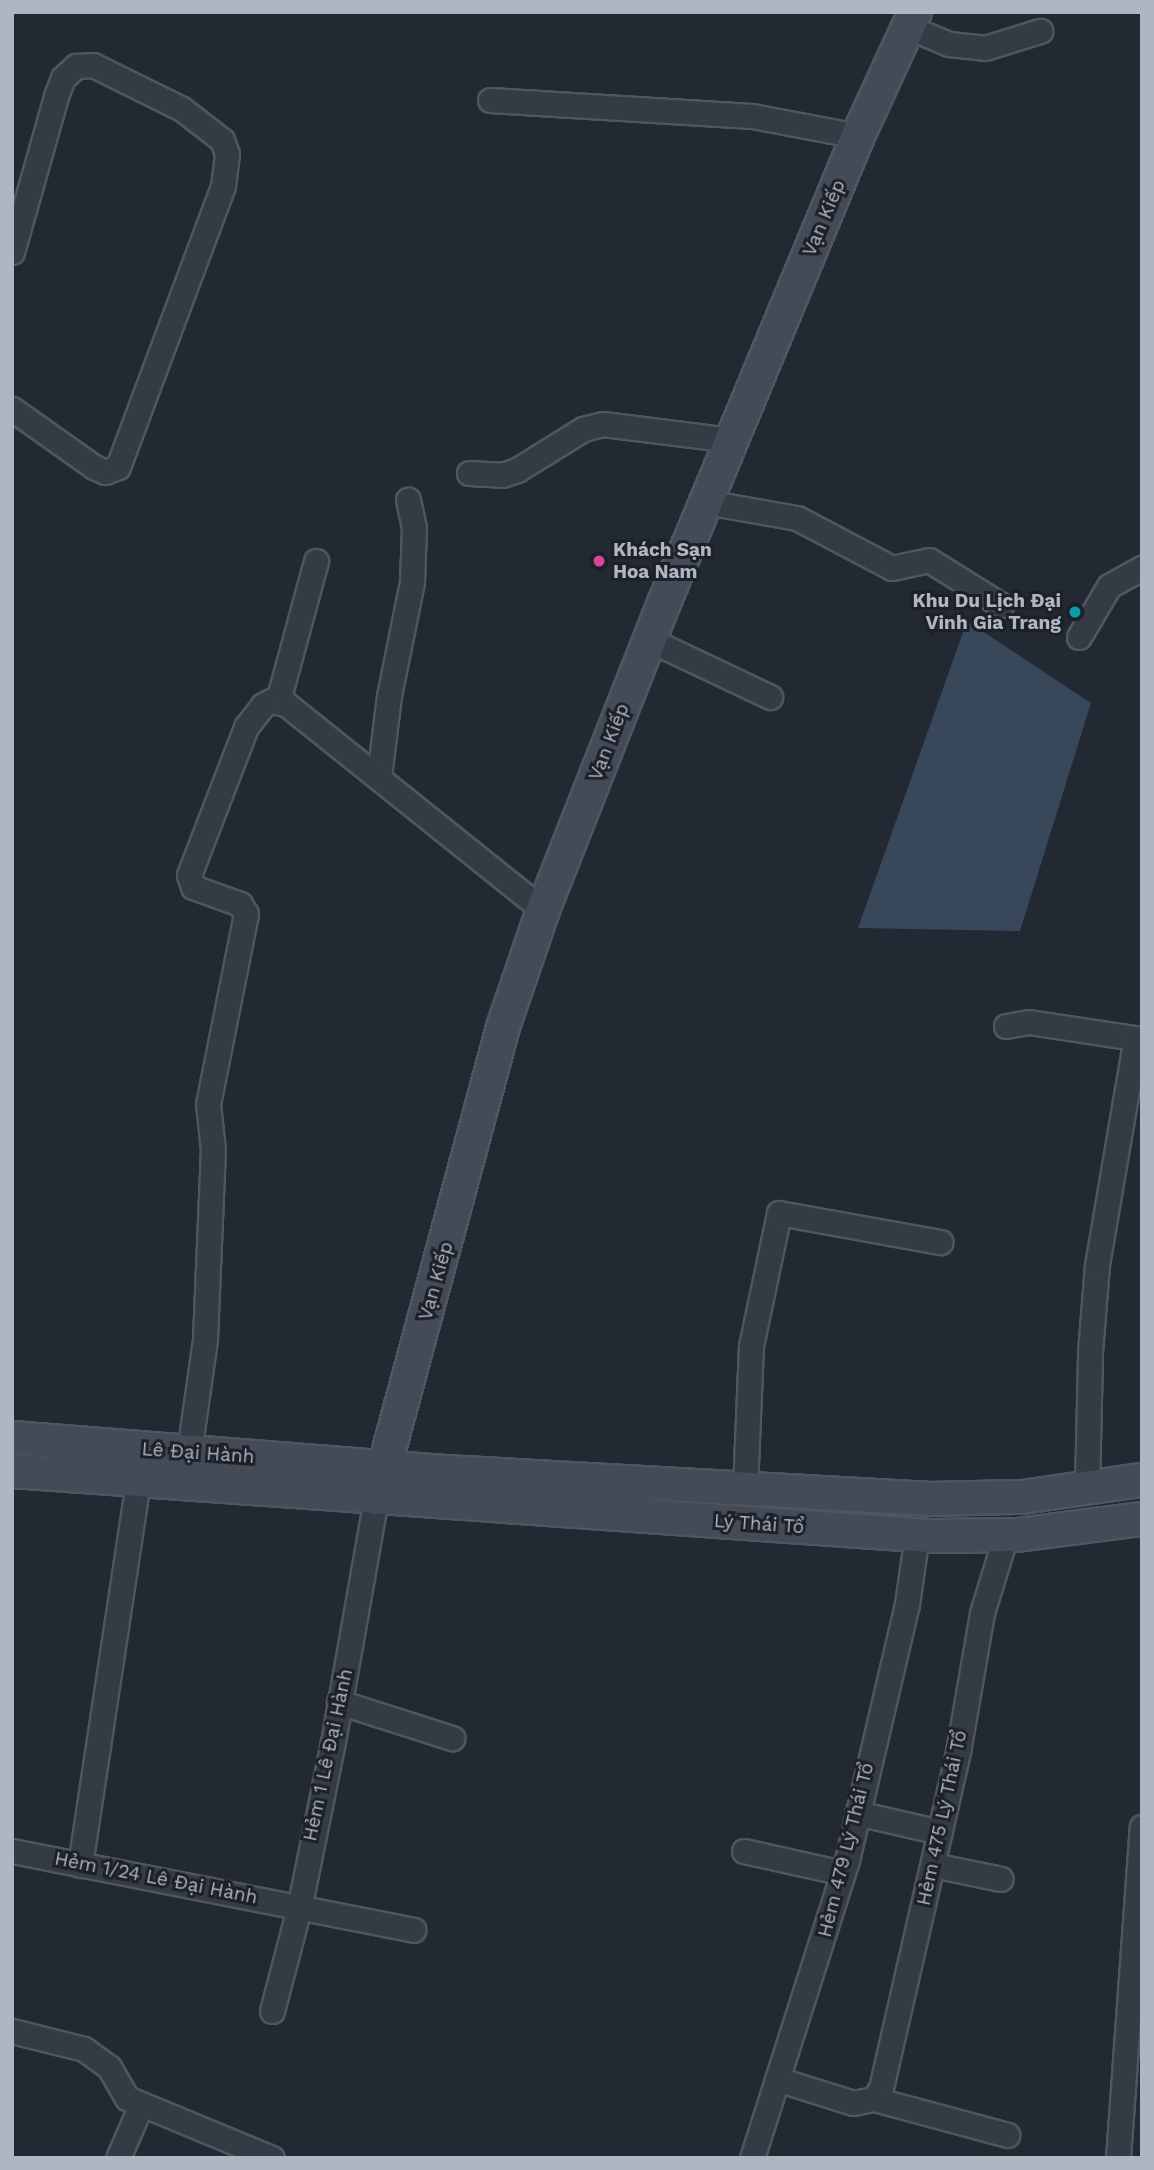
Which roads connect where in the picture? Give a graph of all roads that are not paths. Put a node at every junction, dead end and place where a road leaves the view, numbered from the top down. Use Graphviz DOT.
graph roads {
  1 [pos="911,20"];
  2 [pos="1040,31"];
  3 [pos="490,100"];
  4 [pos="858,136"];
  5 [pos="12,251"];
  6 [pos="12,409"];
  7 [pos="732,440"];
  8 [pos="469,473"];
  9 [pos="408,500"];
  10 [pos="706,502"];
  11 [pos="316,561"];
  12 [pos="1142,568"];
  13 [pos="1001,605"];
  14 [pos="1079,637"];
  15 [pos="650,640"];
  16 [pos="770,697"];
  17 [pos="278,701"];
  18 [pos="379,777"];
  19 [pos="544,910"];
  20 [pos="1006,1026"];
  21 [pos="1139,1038"];
  22 [pos="940,1242"];
  23 [pos="12,1438"];
  24 [pos="190,1452"];
  25 [pos="384,1467"];
  26 [pos="12,1471"];
  27 [pos="138,1480"];
  28 [pos="1142,1480"];
  29 [pos="1087,1488"];
  30 [pos="745,1489"];
  31 [pos="376,1498"];
  32 [pos="1142,1519"];
  33 [pos="916,1535"];
  34 [pos="1006,1535"];
  35 [pos="340,1702"];
  36 [pos="452,1738"];
  37 [pos="857,1813"];
  38 [pos="1142,1827"];
  39 [pos="940,1832"];
  40 [pos="12,1851"];
  41 [pos="744,1852"];
  42 [pos="80,1865"];
  43 [pos="933,1865"];
  44 [pos="843,1873"];
  45 [pos="1001,1879"];
  46 [pos="300,1905"];
  47 [pos="413,1930"];
  48 [pos="1138,1946"];
  49 [pos="272,2011"];
  50 [pos="12,2031"];
  51 [pos="777,2079"];
  52 [pos="874,2099"];
  53 [pos="141,2105"];
  54 [pos="1007,2135"];
  55 [pos="118,2158"];
  56 [pos="272,2158"];
  57 [pos="752,2158"];
  58 [pos="1118,2158"];
  1 -- 2 [label="street"];
  1 -- 4 [label="main road, Vạn Kiếp"];
  3 -- 4 [label="street"];
  4 -- 7 [label="main road, Vạn Kiếp"];
  5 -- 6 [label="street"];
  7 -- 8 [label="street"];
  7 -- 10 [label="main road, Vạn Kiếp"];
  9 -- 18 [label="street"];
  10 -- 13 [label="street"];
  10 -- 15 [label="main road, Vạn Kiếp"];
  11 -- 17 [label="street"];
  12 -- 14 [label="street"];
  15 -- 16 [label="street"];
  15 -- 19 [label="main road, Vạn Kiếp"];
  17 -- 18 [label="street"];
  17 -- 24 [label="street"];
  18 -- 19 [label="street"];
  19 -- 25 [label="main road, Vạn Kiếp"];
  20 -- 21 [label="street"];
  21 -- 29 [label="street"];
  22 -- 30 [label="street"];
  23 -- 24 [label="main road, Lê Đại Hành"];
  24 -- 25 [label="main road, Lê Đại Hành"];
  25 -- 30 [label="main road, Lý Thái Tổ"];
  25 -- 31 [label="main road, Vạn Kiếp"];
  26 -- 27 [label="main road, Lê Đại Hành"];
  27 -- 31 [label="main road, Lê Đại Hành"];
  27 -- 42 [label="street"];
  28 -- 29 [label="main road, Lý Thái Tổ"];
  29 -- 30 [label="main road, Lý Thái Tổ"];
  31 -- 33 [label="main road, Lý Thái Tổ"];
  31 -- 35 [label="street, Hẻm 1 Lê Đại Hành"];
  32 -- 34 [label="main road, Lý Thái Tổ"];
  33 -- 34 [label="main road, Lý Thái Tổ"];
  33 -- 37 [label="street, Hẻm 479 Lý Thái Tổ"];
  34 -- 39 [label="street, Hẻm 475 Lý Thái Tổ"];
  35 -- 36 [label="street"];
  35 -- 46 [label="street, Hẻm 1 Lê Đại Hành"];
  37 -- 39 [label="street"];
  37 -- 44 [label="street, Hẻm 479 Lý Thái Tổ"];
  38 -- 48 [label="street"];
  39 -- 43 [label="street, Hẻm 475 Lý Thái Tổ"];
  40 -- 42 [label="street, Hẻm 1/24 Lê Đại Hành"];
  41 -- 44 [label="street"];
  42 -- 46 [label="street, Hẻm 1/24 Lê Đại Hành"];
  43 -- 45 [label="street"];
  43 -- 52 [label="street, Hẻm 475 Lý Thái Tổ"];
  44 -- 51 [label="street, Hẻm 479 Lý Thái Tổ"];
  46 -- 47 [label="street, Hẻm 1/24 Lê Đại Hành"];
  46 -- 49 [label="street, Hẻm 1 Lê Đại Hành"];
  48 -- 58 [label="street"];
  50 -- 53 [label="street"];
  51 -- 52 [label="street"];
  51 -- 57 [label="street, Hẻm 479 Lý Thái Tổ"];
  52 -- 54 [label="street"];
  53 -- 55 [label="street"];
  53 -- 56 [label="street"];
}
